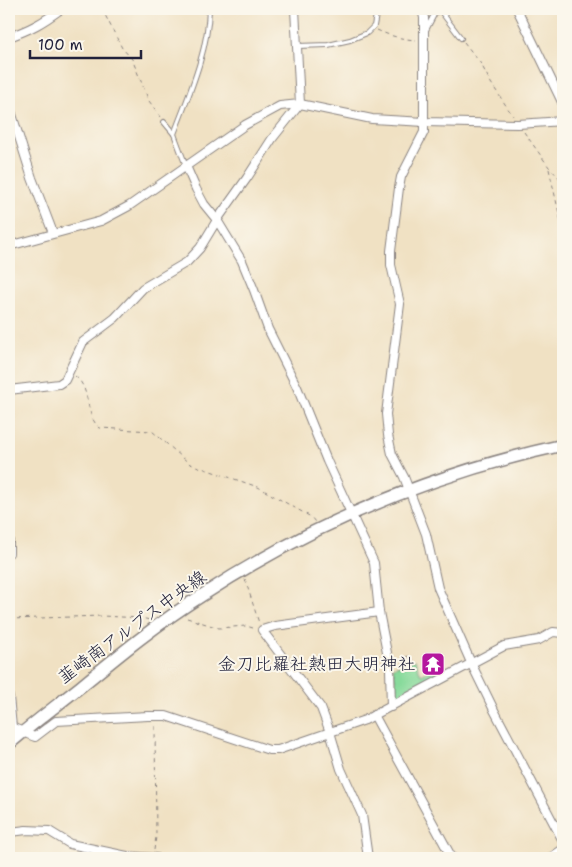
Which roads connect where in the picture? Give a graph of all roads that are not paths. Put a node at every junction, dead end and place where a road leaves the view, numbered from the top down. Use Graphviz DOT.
graph roads {
  1 [pos="61,9"];
  2 [pos="209,9"];
  3 [pos="295,9"];
  4 [pos="377,9"];
  5 [pos="422,9"];
  6 [pos="438,9"];
  7 [pos="518,9"];
  8 [pos="9,37"];
  9 [pos="424,37"];
  10 [pos="460,38"];
  11 [pos="297,46"];
  12 [pos="300,104"];
  13 [pos="563,104"];
  14 [pos="9,105"];
  15 [pos="563,121"];
  16 [pos="164,122"];
  17 [pos="425,122"];
  18 [pos="174,134"];
  19 [pos="186,166"];
  20 [pos="217,220"];
  21 [pos="53,234"];
  22 [pos="9,246"];
  23 [pos="9,390"];
  24 [pos="563,445"];
  25 [pos="409,490"];
  26 [pos="351,515"];
  27 [pos="9,539"];
  28 [pos="9,553"];
  29 [pos="379,612"];
  30 [pos="563,633"];
  31 [pos="472,665"];
  32 [pos="9,697"];
  33 [pos="391,706"];
  34 [pos="374,715"];
  35 [pos="14,729"];
  36 [pos="330,732"];
  37 [pos="9,744"];
  38 [pos="9,834"];
  39 [pos="563,841"];
  40 [pos="563,849"];
  41 [pos="153,858"];
  42 [pos="157,858"];
  43 [pos="368,858"];
  44 [pos="452,858"];
  45 [pos="550,858"];
  1 -- 8 [label="street"];
  2 -- 18 [label="lane"];
  3 -- 11 [label="street"];
  4 -- 11 [label="lane"];
  5 -- 9 [label="street"];
  6 -- 9 [label="lane"];
  6 -- 10 [label="lane"];
  7 -- 13 [label="street"];
  9 -- 17 [label="street"];
  11 -- 12 [label="street"];
  12 -- 17 [label="street"];
  12 -- 19 [label="street"];
  12 -- 20 [label="street"];
  14 -- 21 [label="street"];
  15 -- 17 [label="street"];
  16 -- 18 [label="lane"];
  17 -- 25 [label="street"];
  18 -- 19 [label="lane"];
  19 -- 20 [label="street"];
  19 -- 21 [label="street"];
  20 -- 23 [label="street"];
  20 -- 26 [label="street"];
  21 -- 22 [label="street"];
  24 -- 25 [label="main road, 韮崎南アルプス中央線"];
  25 -- 26 [label="main road, 韮崎南アルプス中央線"];
  25 -- 31 [label="street"];
  26 -- 29 [label="street"];
  26 -- 35 [label="main road, 韮崎南アルプス中央線"];
  27 -- 28 [label="street"];
  29 -- 33 [label="street"];
  29 -- 36 [label="street"];
  30 -- 31 [label="street"];
  31 -- 33 [label="street"];
  31 -- 39 [label="street"];
  32 -- 35 [label="street"];
  33 -- 34 [label="street"];
  34 -- 36 [label="street"];
  34 -- 44 [label="street"];
  35 -- 36 [label="street"];
  35 -- 37 [label="main road, 韮崎南アルプス中央線"];
  36 -- 43 [label="street"];
  38 -- 41 [label="street"];
  40 -- 45 [label="street"];
  41 -- 42 [label="street"];
}
